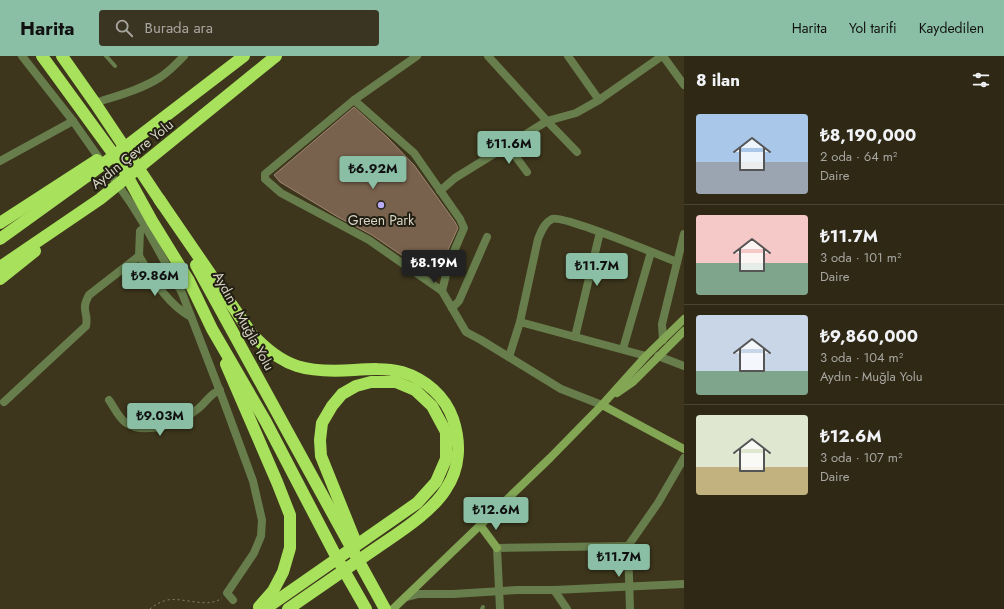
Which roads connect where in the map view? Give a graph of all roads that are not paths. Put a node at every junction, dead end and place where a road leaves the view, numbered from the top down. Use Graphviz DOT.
graph roads {
  1 [pos="22,56"];
  2 [pos="42,56"];
  3 [pos="106,56"];
  4 [pos="184,56"];
  5 [pos="244,56"];
  6 [pos="276,56"];
  7 [pos="417,56"];
  8 [pos="488,56"];
  9 [pos="568,56"];
  10 [pos="663,56"];
  11 [pos="64,57"];
  12 [pos="115,66"];
  13 [pos="684,85"];
  14 [pos="354,100"];
  15 [pos="599,100"];
  16 [pos="95,102"];
  17 [pos="73,121"];
  18 [pos="547,121"];
  19 [pos="508,146"];
  20 [pos="577,152"];
  21 [pos="0,161"];
  22 [pos="527,172"];
  23 [pos="83,173"];
  24 [pos="440,191"];
  25 [pos="159,199"];
  26 [pos="84,210"];
  27 [pos="0,223"];
  28 [pos="148,224"];
  29 [pos="600,232"];
  30 [pos="684,234"];
  31 [pos="488,237"];
  32 [pos="0,239"];
  33 [pos="652,252"];
  34 [pos="139,256"];
  35 [pos="677,262"];
  36 [pos="0,267"];
  37 [pos="0,279"];
  38 [pos="442,291"];
  39 [pos="452,308"];
  40 [pos="191,317"];
  41 [pos="684,319"];
  42 [pos="520,322"];
  43 [pos="212,329"];
  44 [pos="684,331"];
  45 [pos="575,337"];
  46 [pos="662,340"];
  47 [pos="623,350"];
  48 [pos="646,356"];
  49 [pos="658,356"];
  50 [pos="509,357"];
  51 [pos="684,366"];
  52 [pos="220,390"];
  53 [pos="109,400"];
  54 [pos="4,402"];
  55 [pos="602,404"];
  56 [pos="684,449"];
  57 [pos="684,458"];
  58 [pos="480,525"];
  59 [pos="628,546"];
  60 [pos="497,548"];
  61 [pos="684,584"];
  62 [pos="629,586"];
  63 [pos="554,590"];
  64 [pos="500,591"];
  65 [pos="406,597"];
  66 [pos="233,600"];
  67 [pos="364,605"];
  68 [pos="257,609"];
  69 [pos="265,609"];
  70 [pos="288,609"];
  71 [pos="385,609"];
  72 [pos="393,609"];
  73 [pos="500,609"];
  74 [pos="567,609"];
  75 [pos="630,609"];
  1 -- 17 [label="street"];
  2 -- 28 [label="highway, Aydın - Muğla Yolu"];
  3 -- 12 [label="lane"];
  4 -- 16 [label="street"];
  5 -- 23 [label="highway, Aydın Çevre Yolu"];
  6 -- 26 [label="highway, Aydın Çevre Yolu"];
  7 -- 14 [label="street"];
  8 -- 18 [label="street"];
  9 -- 15 [label="street"];
  10 -- 13 [label="street"];
  10 -- 15 [label="street"];
  11 -- 16 [label="highway, Aydın - Muğla Yolu"];
  14 -- 24 [label="street"];
  14 -- 38 [label="street"];
  15 -- 18 [label="street"];
  16 -- 25 [label="highway, Aydın - Muğla Yolu"];
  17 -- 21 [label="street"];
  17 -- 28 [label="street"];
  18 -- 19 [label="street"];
  18 -- 20 [label="street"];
  19 -- 22 [label="street"];
  19 -- 24 [label="street"];
  23 -- 27 [label="highway"];
  23 -- 32 [label="highway, Aydın Çevre Yolu"];
  24 -- 38 [label="street"];
  25 -- 70 [label="highway"];
  25 -- 71 [label="highway, Aydın - Muğla Yolu"];
  26 -- 36 [label="highway, Aydın Çevre Yolu"];
  26 -- 37 [label="highway"];
  28 -- 34 [label="street"];
  28 -- 40 [label="street"];
  28 -- 43 [label="highway, Aydın - Muğla Yolu"];
  29 -- 33 [label="street"];
  29 -- 42 [label="street"];
  29 -- 45 [label="street"];
  30 -- 35 [label="street"];
  31 -- 39 [label="street"];
  33 -- 35 [label="street"];
  33 -- 47 [label="street"];
  34 -- 40 [label="street"];
  34 -- 54 [label="street"];
  35 -- 46 [label="street"];
  38 -- 39 [label="street"];
  39 -- 50 [label="street"];
  40 -- 52 [label="street"];
  41 -- 46 [label="main road"];
  42 -- 45 [label="street"];
  42 -- 50 [label="street"];
  43 -- 67 [label="highway, Aydın - Muğla Yolu"];
  43 -- 68 [label="highway"];
  44 -- 49 [label="main road"];
  45 -- 47 [label="street"];
  46 -- 48 [label="main road"];
  47 -- 48 [label="street"];
  48 -- 55 [label="main road"];
  49 -- 51 [label="street"];
  49 -- 55 [label="main road"];
  50 -- 55 [label="street"];
  52 -- 53 [label="street"];
  52 -- 66 [label="street"];
  55 -- 56 [label="main road"];
  55 -- 58 [label="main road"];
  57 -- 59 [label="street"];
  58 -- 60 [label="main road"];
  58 -- 65 [label="main road"];
  59 -- 60 [label="street"];
  59 -- 62 [label="street"];
  60 -- 64 [label="street"];
  61 -- 62 [label="street"];
  62 -- 63 [label="street"];
  62 -- 75 [label="street"];
  63 -- 64 [label="street"];
  63 -- 74 [label="street"];
  64 -- 65 [label="street"];
  64 -- 73 [label="street"];
  65 -- 72 [label="main road"];
  69 -- 71 [label="highway"];
}
